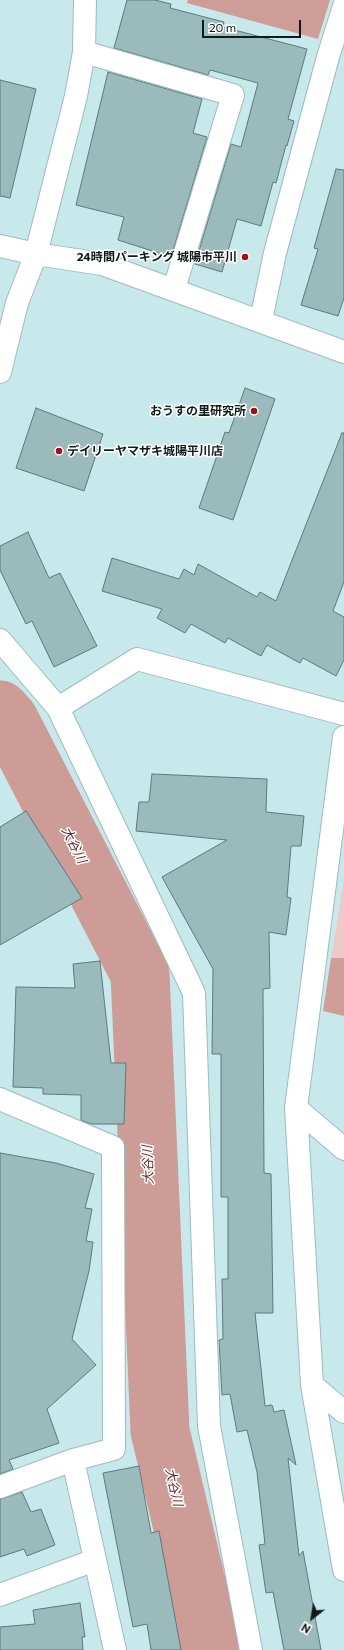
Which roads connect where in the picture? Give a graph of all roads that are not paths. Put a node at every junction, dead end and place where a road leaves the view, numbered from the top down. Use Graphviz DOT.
graph roads {
  1 [pos="85,0"];
  2 [pos="344,6"];
  3 [pos="84,52"];
  4 [pos="0,246"];
  5 [pos="36,254"];
  6 [pos="174,290"];
  7 [pos="260,320"];
  8 [pos="344,352"];
  9 [pos="0,372"];
  10 [pos="0,640"];
  11 [pos="58,708"];
  12 [pos="344,714"];
  13 [pos="344,737"];
  14 [pos="0,1099"];
  15 [pos="296,1108"];
  16 [pos="344,1149"];
  17 [pos="312,1385"];
  18 [pos="344,1412"];
  19 [pos="73,1460"];
  20 [pos="0,1487"];
  21 [pos="95,1560"];
  22 [pos="344,1570"];
  23 [pos="0,1595"];
  24 [pos="115,1650"];
  25 [pos="251,1650"];
  1 -- 3 [label="street"];
  2 -- 7 [label="street"];
  3 -- 5 [label="street"];
  3 -- 6 [label="street"];
  4 -- 5 [label="street"];
  5 -- 6 [label="street"];
  5 -- 9 [label="street"];
  6 -- 7 [label="street"];
  7 -- 8 [label="street"];
  10 -- 11 [label="street"];
  11 -- 12 [label="street"];
  11 -- 25 [label="street"];
  13 -- 15 [label="street"];
  14 -- 19 [label="street"];
  15 -- 16 [label="street"];
  15 -- 17 [label="street"];
  17 -- 18 [label="street"];
  17 -- 22 [label="street"];
  19 -- 20 [label="street"];
  19 -- 21 [label="street"];
  21 -- 23 [label="street"];
  21 -- 24 [label="street"];
}
